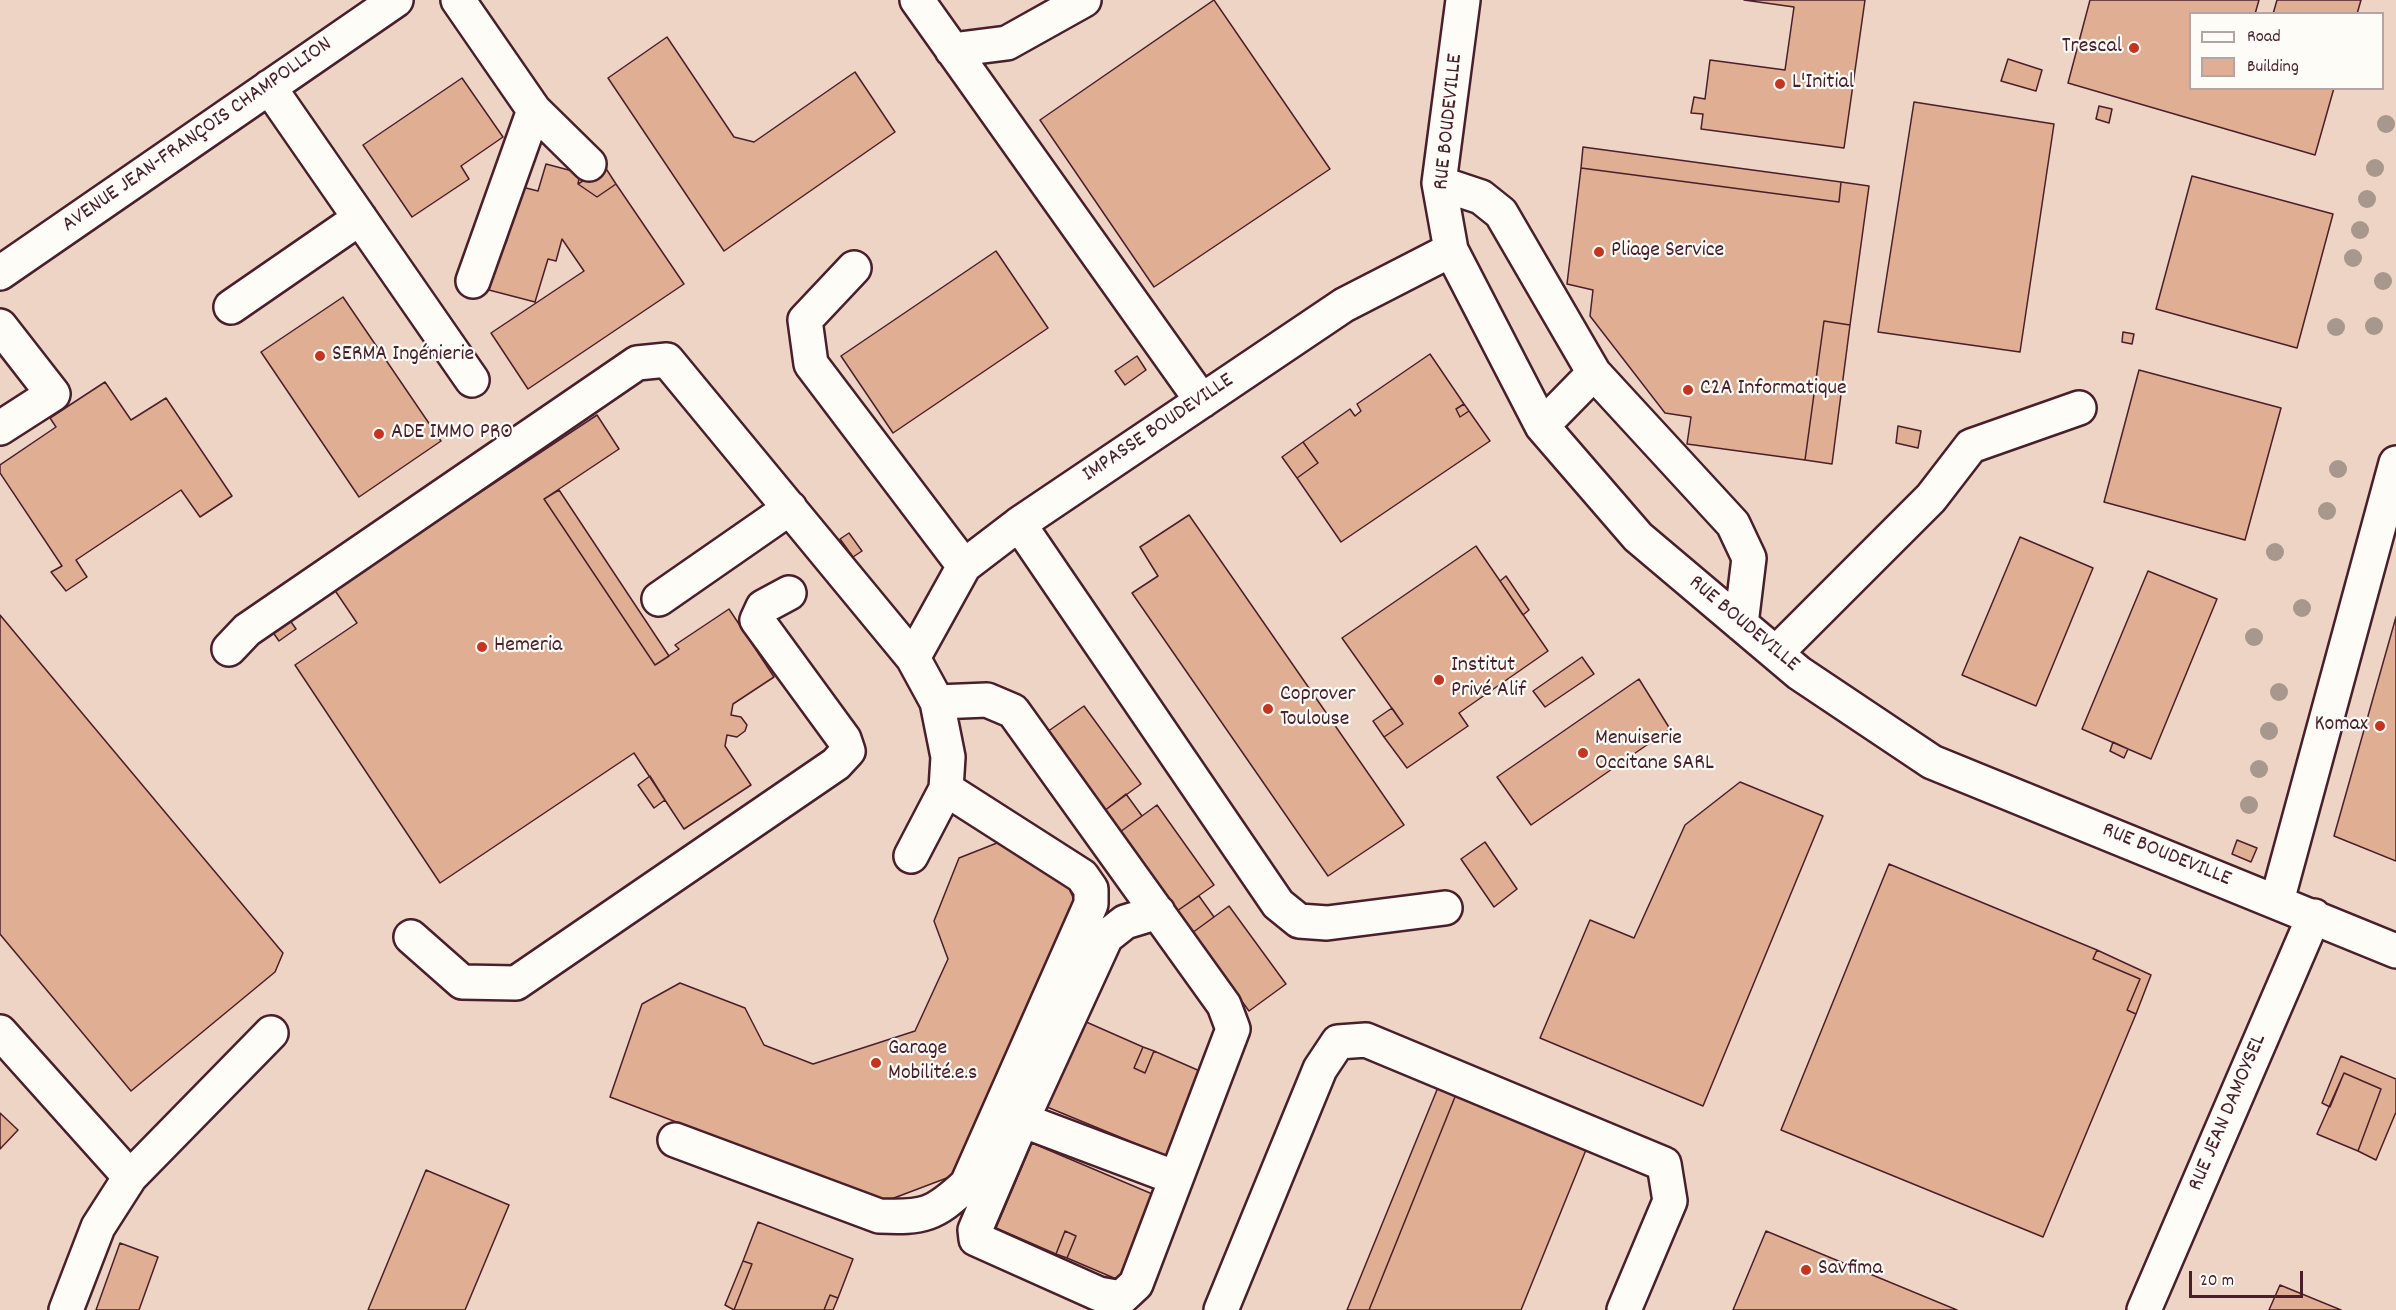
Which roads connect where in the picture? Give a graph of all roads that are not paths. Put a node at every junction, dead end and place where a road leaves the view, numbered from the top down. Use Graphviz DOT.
graph roads {
  1 [pos="396,0"];
  2 [pos="458,0"];
  3 [pos="917,0"];
  4 [pos="1084,0"];
  5 [pos="1463,0"];
  6 [pos="952,50"];
  7 [pos="269,87"];
  8 [pos="534,110"];
  9 [pos="589,164"];
  10 [pos="1439,183"];
  11 [pos="360,218"];
  12 [pos="1451,250"];
  13 [pos="854,268"];
  14 [pos="0,273"];
  15 [pos="473,281"];
  16 [pos="231,307"];
  17 [pos="0,326"];
  18 [pos="1594,373"];
  19 [pos="472,380"];
  20 [pos="1202,400"];
  21 [pos="2079,408"];
  22 [pos="1542,426"];
  23 [pos="0,428"];
  24 [pos="2396,463"];
  25 [pos="790,508"];
  26 [pos="1019,524"];
  27 [pos="963,566"];
  28 [pos="789,594"];
  29 [pos="659,599"];
  30 [pos="1741,624"];
  31 [pos="230,649"];
  32 [pos="1776,653"];
  33 [pos="913,658"];
  34 [pos="937,702"];
  35 [pos="946,789"];
  36 [pos="911,856"];
  37 [pos="2277,901"];
  38 [pos="1445,908"];
  39 [pos="1158,912"];
  40 [pos="2314,916"];
  41 [pos="411,937"];
  42 [pos="2396,951"];
  43 [pos="0,1032"];
  44 [pos="271,1033"];
  45 [pos="1022,1120"];
  46 [pos="675,1140"];
  47 [pos="130,1178"];
  48 [pos="1176,1179"];
  49 [pos="66,1310"];
  50 [pos="1221,1310"];
  51 [pos="1624,1310"];
  52 [pos="2144,1310"];
  1 -- 7 [label="street, AVENUE JEAN-FRANÇOIS CHAMPOLLION"];
  2 -- 8 [label="street"];
  3 -- 6 [label="street"];
  4 -- 6 [label="street"];
  5 -- 10 [label="street, RUE BOUDEVILLE"];
  6 -- 20 [label="street"];
  7 -- 11 [label="street"];
  7 -- 14 [label="street, AVENUE JEAN-FRANÇOIS CHAMPOLLION"];
  8 -- 9 [label="street"];
  8 -- 15 [label="street"];
  10 -- 12 [label="street, RUE BOUDEVILLE"];
  10 -- 18 [label="street"];
  11 -- 16 [label="street"];
  11 -- 19 [label="street"];
  12 -- 20 [label="street, IMPASSE BOUDEVILLE"];
  12 -- 22 [label="street, RUE BOUDEVILLE"];
  13 -- 27 [label="street"];
  17 -- 23 [label="street"];
  18 -- 22 [label="street"];
  18 -- 30 [label="street"];
  20 -- 26 [label="street, IMPASSE BOUDEVILLE"];
  21 -- 32 [label="street"];
  22 -- 30 [label="street, RUE BOUDEVILLE"];
  24 -- 37 [label="street"];
  25 -- 29 [label="street"];
  25 -- 31 [label="street"];
  25 -- 33 [label="street"];
  26 -- 27 [label="street, IMPASSE BOUDEVILLE"];
  26 -- 38 [label="street"];
  27 -- 33 [label="street, IMPASSE BOUDEVILLE"];
  28 -- 41 [label="street"];
  30 -- 32 [label="street, RUE BOUDEVILLE"];
  32 -- 37 [label="street, RUE BOUDEVILLE"];
  33 -- 34 [label="street"];
  34 -- 35 [label="street"];
  34 -- 39 [label="street"];
  35 -- 36 [label="street"];
  35 -- 46 [label="street"];
  37 -- 40 [label="street, RUE BOUDEVILLE"];
  39 -- 45 [label="street"];
  39 -- 48 [label="street"];
  40 -- 42 [label="street, RUE BOUDEVILLE"];
  40 -- 52 [label="street, RUE JEAN DAMOYSEL"];
  43 -- 47 [label="street"];
  44 -- 47 [label="street"];
  45 -- 48 [label="street"];
  45 -- 48 [label="street"];
  47 -- 49 [label="street"];
  50 -- 51 [label="street"];
}
